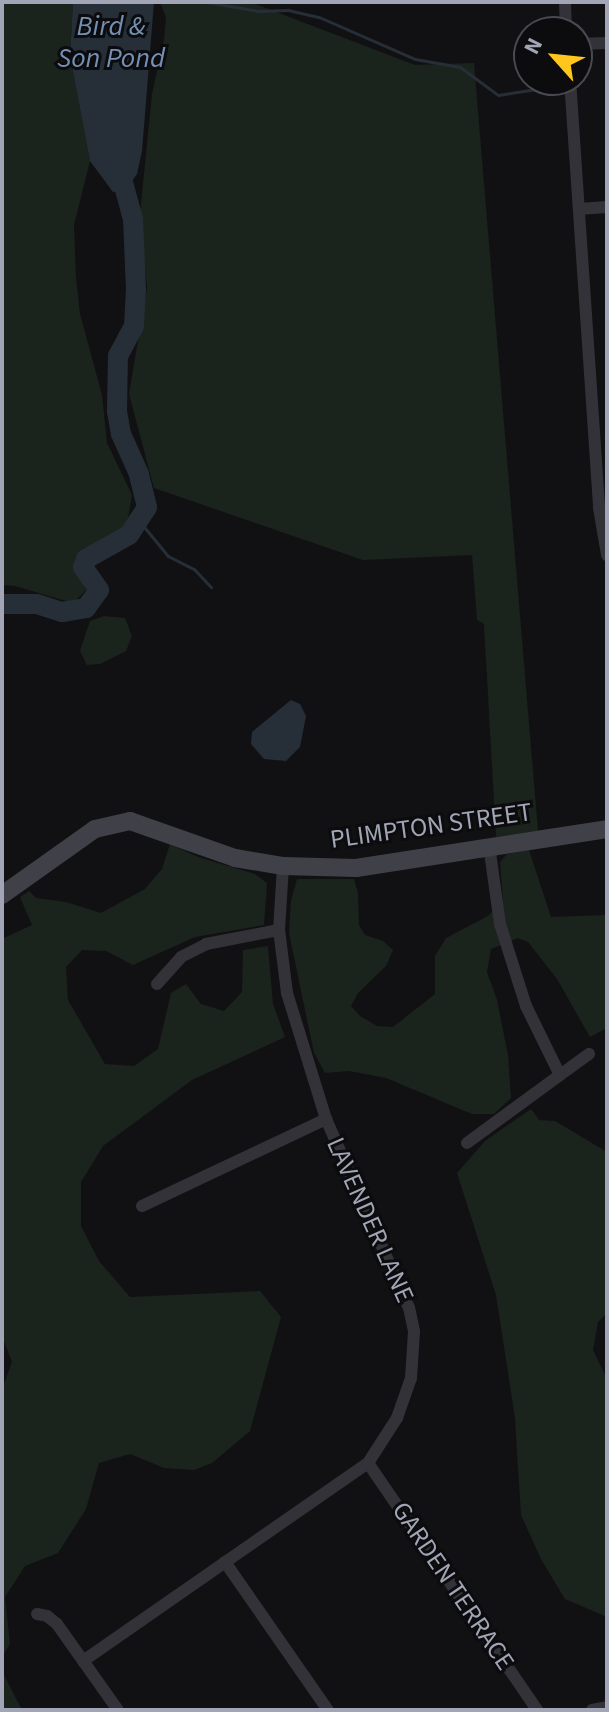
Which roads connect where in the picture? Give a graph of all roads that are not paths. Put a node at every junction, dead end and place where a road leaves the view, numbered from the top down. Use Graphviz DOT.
graph roads {
  1 [pos="571,96"];
  2 [pos="607,207"];
  3 [pos="579,209"];
  4 [pos="602,445"];
  5 [pos="607,555"];
  6 [pos="607,828"];
  7 [pos="489,845"];
  8 [pos="283,866"];
  9 [pos="2,895"];
  10 [pos="279,930"];
  11 [pos="157,984"];
  12 [pos="589,1054"];
  13 [pos="560,1075"];
  14 [pos="326,1119"];
  15 [pos="467,1143"];
  16 [pos="142,1206"];
  17 [pos="368,1463"];
  18 [pos="225,1562"];
  19 [pos="37,1614"];
  20 [pos="83,1661"];
  21 [pos="607,1707"];
  22 [pos="118,1710"];
  23 [pos="328,1710"];
  24 [pos="537,1710"];
  25 [pos="592,1710"];
  1 -- 3 [label="street"];
  2 -- 3 [label="street"];
  3 -- 4 [label="street"];
  4 -- 5 [label="street"];
  6 -- 7 [label="street, PLIMPTON STREET"];
  7 -- 8 [label="street, PLIMPTON STREET"];
  7 -- 13 [label="street"];
  8 -- 9 [label="street, PLIMPTON STREET"];
  8 -- 10 [label="street, LAVENDER LANE"];
  10 -- 11 [label="street"];
  10 -- 14 [label="street, LAVENDER LANE"];
  12 -- 13 [label="street"];
  13 -- 15 [label="street"];
  14 -- 16 [label="street"];
  14 -- 17 [label="street, LAVENDER LANE"];
  17 -- 18 [label="street, LAVENDER LANE"];
  17 -- 24 [label="street, GARDEN TERRACE"];
  18 -- 20 [label="street, LAVENDER LANE"];
  18 -- 23 [label="street"];
  19 -- 20 [label="street"];
  20 -- 22 [label="street"];
  21 -- 25 [label="street"];
}
